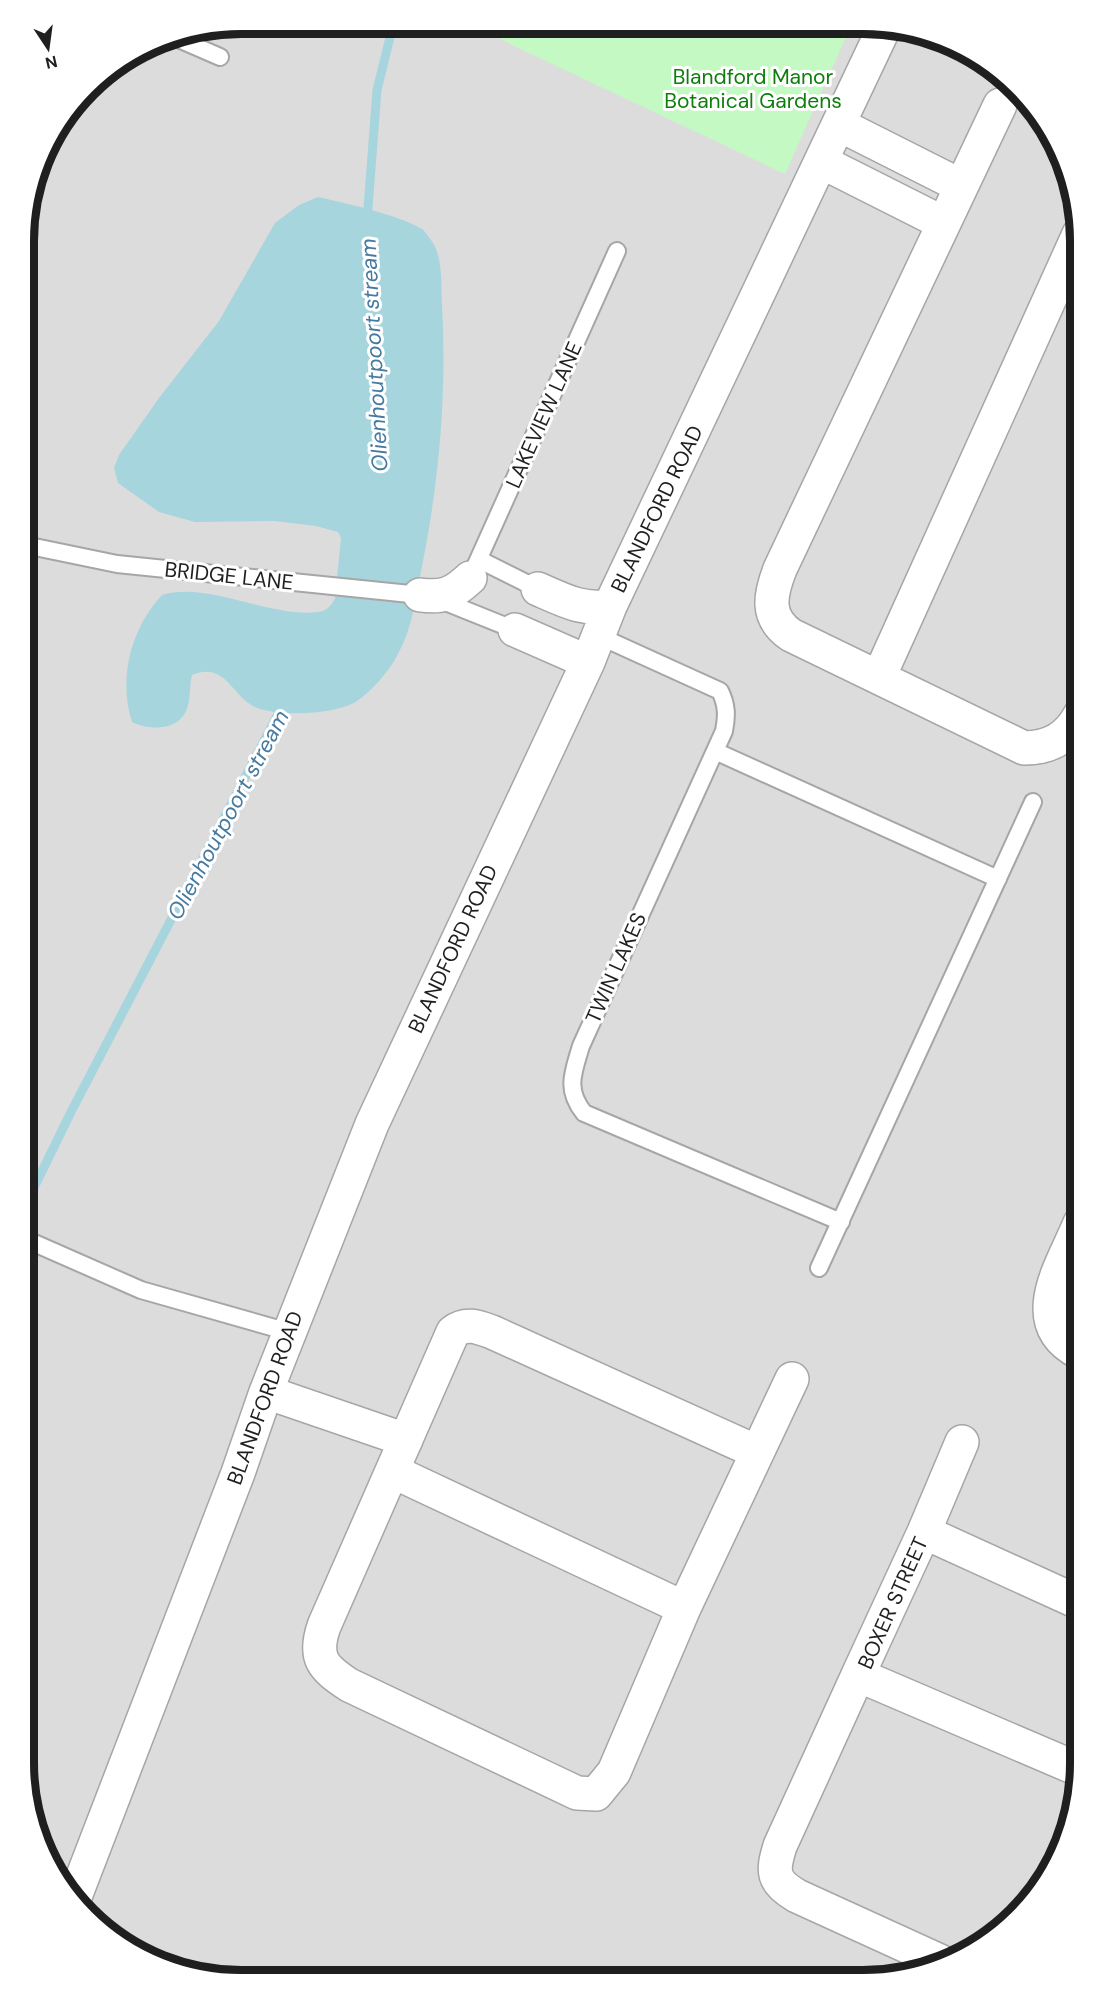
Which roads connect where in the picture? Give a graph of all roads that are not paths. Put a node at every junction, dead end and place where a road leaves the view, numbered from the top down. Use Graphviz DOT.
graph roads {
  1 [pos="881,36"];
  2 [pos="185,43"];
  3 [pos="220,57"];
  4 [pos="1000,105"];
  5 [pos="840,125"];
  6 [pos="822,162"];
  7 [pos="961,186"];
  8 [pos="943,223"];
  9 [pos="617,251"];
  10 [pos="1070,254"];
  11 [pos="34,547"];
  12 [pos="475,569"];
  13 [pos="537,588"];
  14 [pos="427,596"];
  15 [pos="515,630"];
  16 [pos="599,635"];
  17 [pos="879,677"];
  18 [pos="1070,730"];
  19 [pos="715,751"];
  20 [pos="1033,802"];
  21 [pos="998,879"];
  22 [pos="840,1222"];
  23 [pos="34,1243"];
  24 [pos="1069,1248"];
  25 [pos="819,1268"];
  26 [pos="289,1332"];
  27 [pos="1069,1343"];
  28 [pos="792,1379"];
  29 [pos="266,1392"];
  30 [pos="406,1440"];
  31 [pos="962,1442"];
  32 [pos="757,1452"];
  33 [pos="392,1471"];
  34 [pos="924,1532"];
  35 [pos="1069,1598"];
  36 [pos="684,1608"];
  37 [pos="858,1675"];
  38 [pos="1069,1765"];
  39 [pos="78,1890"];
  40 [pos="933,1958"];
  1 -- 5 [label="street, BLANDFORD ROAD"];
  2 -- 3 [label="lane"];
  4 -- 7 [label="street"];
  5 -- 6 [label="street, BLANDFORD ROAD"];
  5 -- 7 [label="street"];
  6 -- 8 [label="street"];
  6 -- 16 [label="street, BLANDFORD ROAD"];
  7 -- 8 [label="street"];
  8 -- 17 [label="street"];
  9 -- 12 [label="lane, LAKEVIEW LANE"];
  10 -- 17 [label="street"];
  11 -- 14 [label="lane, BRIDGE LANE"];
  12 -- 13 [label="lane"];
  12 -- 14 [label="street, BRIDGE LANE"];
  13 -- 16 [label="street"];
  14 -- 15 [label="lane, BRIDGE LANE"];
  15 -- 16 [label="street, BRIDGE LANE"];
  16 -- 19 [label="lane, TWIN LAKES"];
  16 -- 26 [label="street, BLANDFORD ROAD"];
  17 -- 18 [label="street"];
  19 -- 21 [label="lane"];
  19 -- 22 [label="lane, TWIN LAKES"];
  20 -- 21 [label="lane"];
  21 -- 22 [label="lane"];
  22 -- 25 [label="lane"];
  23 -- 26 [label="lane"];
  24 -- 27 [label="street"];
  26 -- 29 [label="street, BLANDFORD ROAD"];
  28 -- 32 [label="street"];
  29 -- 30 [label="street"];
  29 -- 39 [label="street, BLANDFORD ROAD"];
  30 -- 32 [label="street"];
  30 -- 33 [label="street"];
  31 -- 34 [label="street, BOXER STREET"];
  32 -- 36 [label="street"];
  33 -- 36 [label="street"];
  33 -- 36 [label="street"];
  34 -- 35 [label="street"];
  34 -- 37 [label="street, BOXER STREET"];
  37 -- 38 [label="street, BOXER STREET"];
  37 -- 40 [label="street"];
}
